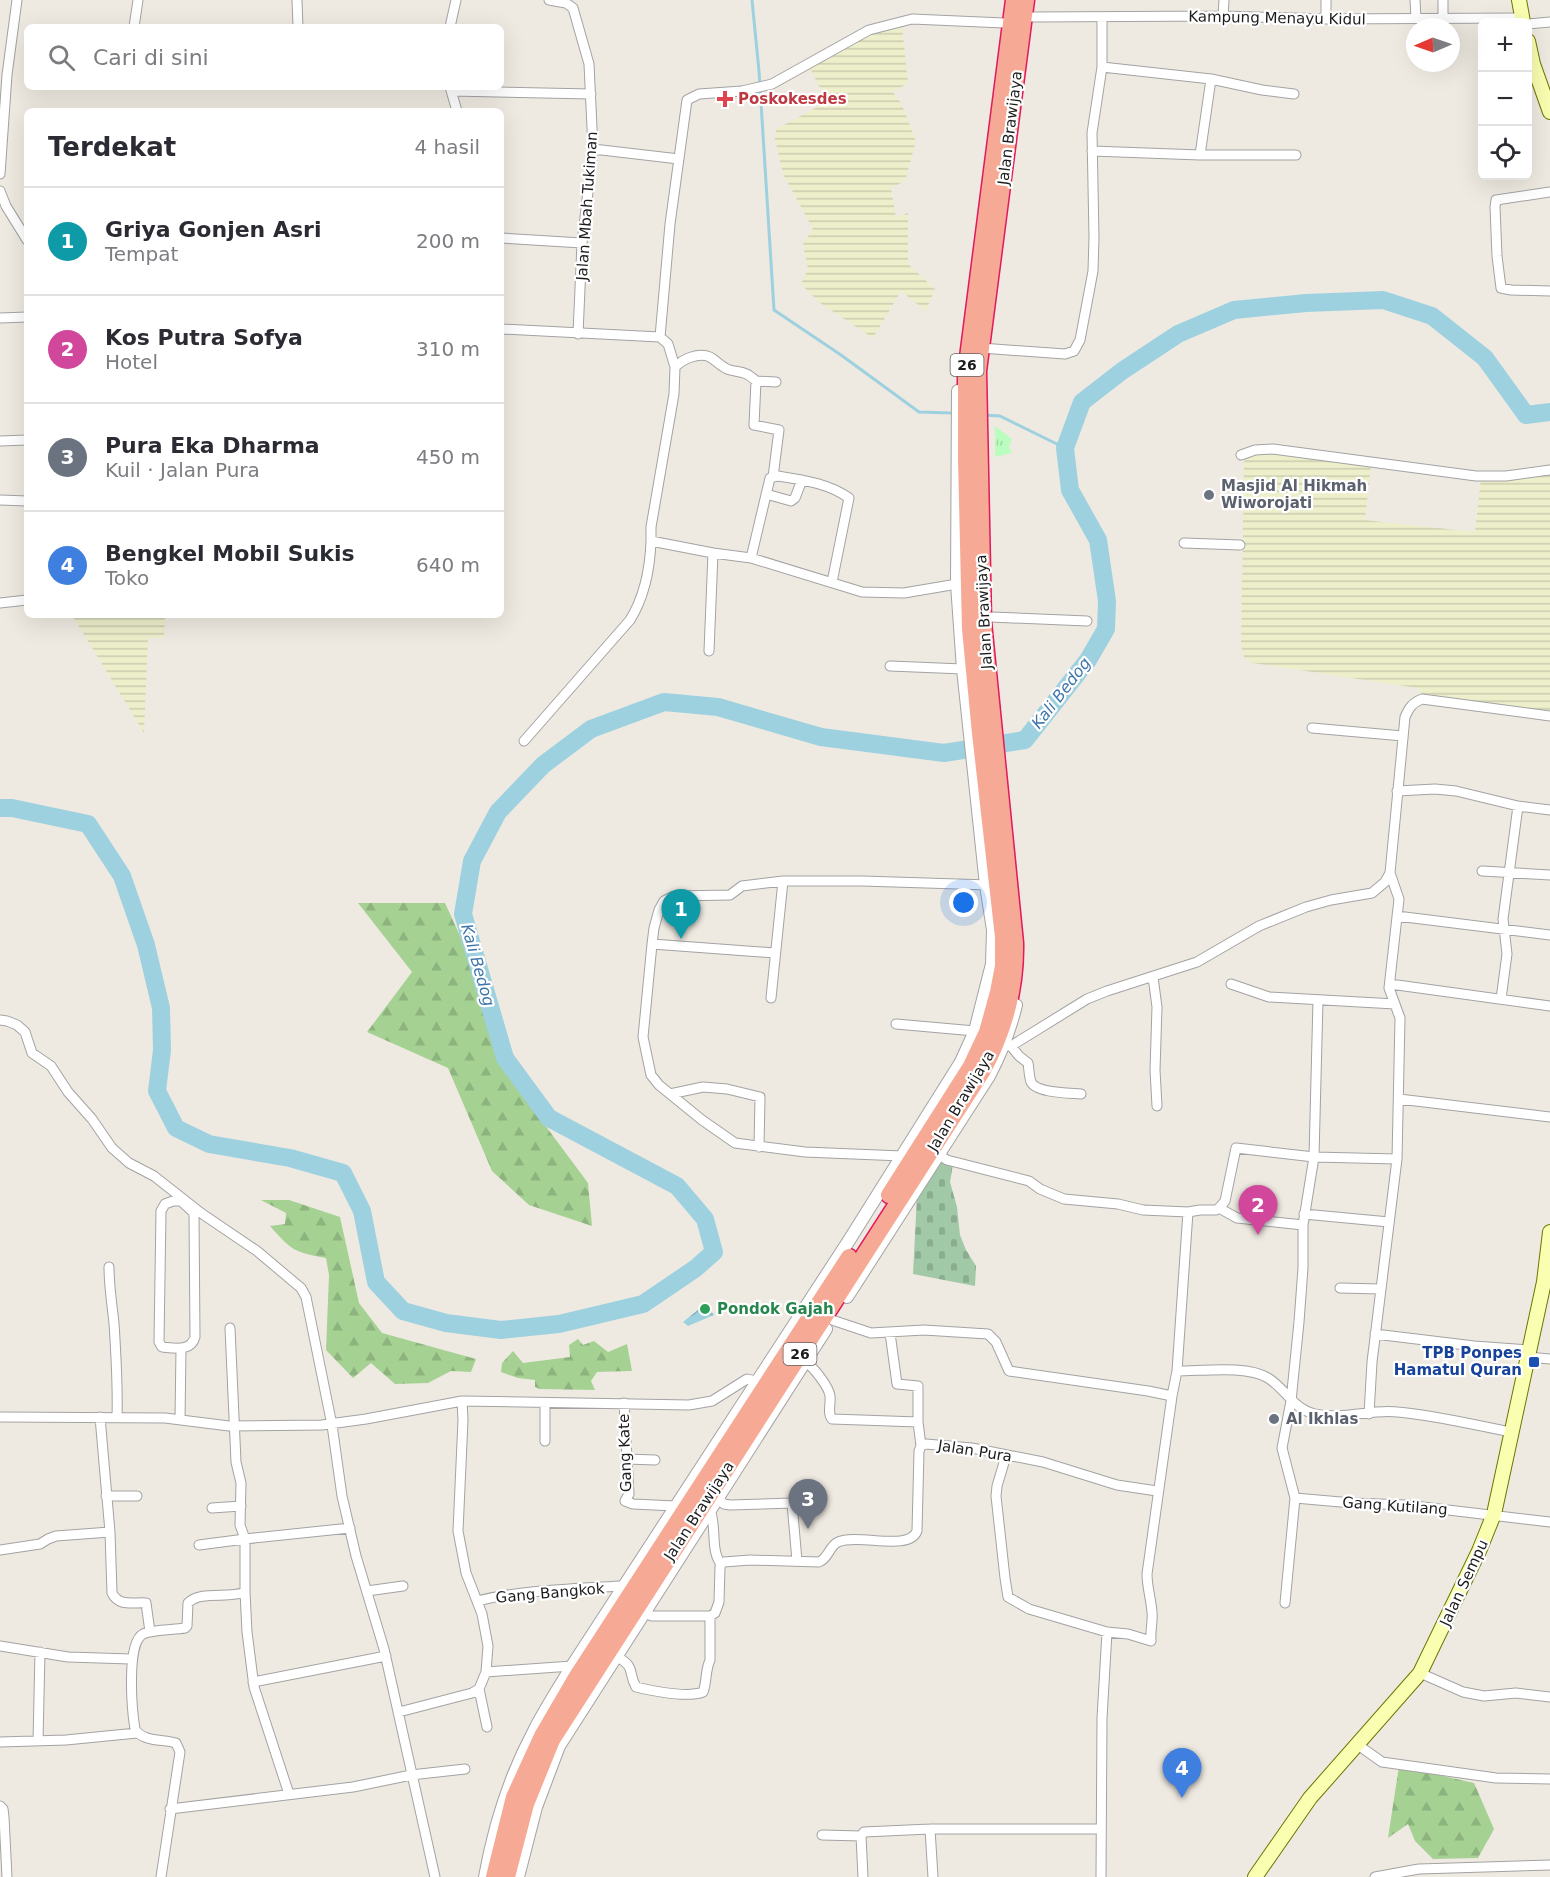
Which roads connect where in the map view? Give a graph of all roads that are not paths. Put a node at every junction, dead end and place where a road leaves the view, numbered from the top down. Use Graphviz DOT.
graph roads {
  1 [pos="17,0"];
  2 [pos="138,0"];
  3 [pos="297,0"];
  4 [pos="456,0"];
  5 [pos="549,0"];
  6 [pos="1008,0"];
  7 [pos="1014,0"];
  8 [pos="1026,0"];
  9 [pos="1035,0"];
  10 [pos="1224,0"];
  11 [pos="1326,0"];
  12 [pos="1415,0"];
  13 [pos="1443,0"];
  14 [pos="1519,0"];
  15 [pos="1223,16"];
  16 [pos="1032,17"];
  17 [pos="1102,17"];
  18 [pos="1443,17"];
  19 [pos="1406,18"];
  20 [pos="1416,18"];
  21 [pos="1523,18"];
  22 [pos="1326,19"];
  23 [pos="1478,19"];
  24 [pos="1532,21"];
  25 [pos="1550,22"];
  26 [pos="1004,23"];
  27 [pos="134,24"];
  28 [pos="298,24"];
  29 [pos="451,24"];
  30 [pos="1024,47"];
  31 [pos="1532,60"];
  32 [pos="1102,67"];
  33 [pos="1211,79"];
  34 [pos="451,90"];
  35 [pos="479,90"];
  36 [pos="591,94"];
  37 [pos="1294,94"];
  38 [pos="456,108"];
  39 [pos="1550,112"];
  40 [pos="593,149"];
  41 [pos="1092,151"];
  42 [pos="1200,155"];
  43 [pos="1296,155"];
  44 [pos="679,159"];
  45 [pos="0,174"];
  46 [pos="0,191"];
  47 [pos="1550,192"];
  48 [pos="3,205"];
  49 [pos="24,236"];
  50 [pos="504,238"];
  51 [pos="582,243"];
  52 [pos="1550,291"];
  53 [pos="24,317"];
  54 [pos="0,318"];
  55 [pos="504,329"];
  56 [pos="578,334"];
  57 [pos="660,337"];
  58 [pos="985,348"];
  59 [pos="675,367"];
  60 [pos="756,381"];
  61 [pos="776,382"];
  62 [pos="24,440"];
  63 [pos="0,441"];
  64 [pos="983,448"];
  65 [pos="1240,455"];
  66 [pos="961,460"];
  67 [pos="1550,470"];
  68 [pos="773,477"];
  69 [pos="802,480"];
  70 [pos="766,494"];
  71 [pos="0,500"];
  72 [pos="24,501"];
  73 [pos="974,527"];
  74 [pos="651,541"];
  75 [pos="1184,543"];
  76 [pos="1240,545"];
  77 [pos="713,553"];
  78 [pos="751,558"];
  79 [pos="832,582"];
  80 [pos="957,584"];
  81 [pos="24,600"];
  82 [pos="0,603"];
  83 [pos="991,617"];
  84 [pos="1087,621"];
  85 [pos="709,651"];
  86 [pos="890,666"];
  87 [pos="963,669"];
  88 [pos="1550,716"];
  89 [pos="1312,728"];
  90 [pos="986,731"];
  91 [pos="1403,736"];
  92 [pos="524,741"];
  93 [pos="1397,791"];
  94 [pos="1518,806"];
  95 [pos="1550,810"];
  96 [pos="994,812"];
  97 [pos="1482,871"];
  98 [pos="1390,873"];
  99 [pos="1509,873"];
  100 [pos="1550,875"];
  101 [pos="783,881"];
  102 [pos="991,885"];
  103 [pos="1397,916"];
  104 [pos="1504,929"];
  105 [pos="1550,935"];
  106 [pos="652,944"];
  107 [pos="775,953"];
  108 [pos="1153,977"];
  109 [pos="1231,984"];
  110 [pos="1390,984"];
  111 [pos="771,998"];
  112 [pos="1500,999"];
  113 [pos="1318,1000"];
  114 [pos="1395,1004"];
  115 [pos="1550,1006"];
  116 [pos="0,1020"];
  117 [pos="896,1024"];
  118 [pos="975,1031"];
  119 [pos="1008,1046"];
  120 [pos="670,1094"];
  121 [pos="1081,1094"];
  122 [pos="1399,1099"];
  123 [pos="1157,1106"];
  124 [pos="1550,1118"];
  125 [pos="759,1147"];
  126 [pos="939,1155"];
  127 [pos="902,1156"];
  128 [pos="1314,1157"];
  129 [pos="1397,1159"];
  130 [pos="1219,1208"];
  131 [pos="1188,1212"];
  132 [pos="1304,1214"];
  133 [pos="1389,1221"];
  134 [pos="1303,1225"];
  135 [pos="1550,1232"];
  136 [pos="109,1267"];
  137 [pos="1548,1267"];
  138 [pos="1340,1288"];
  139 [pos="1381,1289"];
  140 [pos="832,1320"];
  141 [pos="230,1328"];
  142 [pos="890,1333"];
  143 [pos="1375,1334"];
  144 [pos="181,1348"];
  145 [pos="1528,1353"];
  146 [pos="1550,1359"];
  147 [pos="805,1362"];
  148 [pos="1177,1371"];
  149 [pos="756,1381"];
  150 [pos="1172,1396"];
  151 [pos="462,1401"];
  152 [pos="1291,1401"];
  153 [pos="545,1403"];
  154 [pos="624,1403"];
  155 [pos="1369,1414"];
  156 [pos="0,1417"];
  157 [pos="100,1417"];
  158 [pos="117,1417"];
  159 [pos="180,1420"];
  160 [pos="918,1422"];
  161 [pos="332,1425"];
  162 [pos="234,1426"];
  163 [pos="1511,1432"];
  164 [pos="545,1441"];
  165 [pos="921,1446"];
  166 [pos="1006,1456"];
  167 [pos="626,1459"];
  168 [pos="655,1460"];
  169 [pos="1157,1491"];
  170 [pos="106,1496"];
  171 [pos="137,1496"];
  172 [pos="717,1498"];
  173 [pos="1295,1498"];
  174 [pos="241,1506"];
  175 [pos="675,1506"];
  176 [pos="213,1509"];
  177 [pos="710,1510"];
  178 [pos="1494,1514"];
  179 [pos="1550,1522"];
  180 [pos="350,1528"];
  181 [pos="110,1532"];
  182 [pos="245,1539"];
  183 [pos="199,1545"];
  184 [pos="0,1550"];
  185 [pos="797,1561"];
  186 [pos="721,1563"];
  187 [pos="403,1586"];
  188 [pos="623,1588"];
  189 [pos="367,1591"];
  190 [pos="245,1592"];
  191 [pos="477,1601"];
  192 [pos="1285,1603"];
  193 [pos="644,1613"];
  194 [pos="710,1616"];
  195 [pos="150,1632"];
  196 [pos="1107,1632"];
  197 [pos="0,1646"];
  198 [pos="40,1652"];
  199 [pos="386,1656"];
  200 [pos="616,1656"];
  201 [pos="131,1659"];
  202 [pos="572,1666"];
  203 [pos="486,1672"];
  204 [pos="1420,1673"];
  205 [pos="253,1682"];
  206 [pos="479,1689"];
  207 [pos="1550,1697"];
  208 [pos="399,1712"];
  209 [pos="487,1727"];
  210 [pos="137,1733"];
  211 [pos="38,1741"];
  212 [pos="0,1742"];
  213 [pos="1358,1745"];
  214 [pos="465,1769"];
  215 [pos="411,1775"];
  216 [pos="1550,1779"];
  217 [pos="289,1794"];
  218 [pos="0,1806"];
  219 [pos="170,1809"];
  220 [pos="930,1829"];
  221 [pos="1101,1829"];
  222 [pos="822,1835"];
  223 [pos="861,1836"];
  224 [pos="1550,1865"];
  225 [pos="7,1877"];
  226 [pos="160,1877"];
  227 [pos="435,1877"];
  228 [pos="485,1877"];
  229 [pos="494,1877"];
  230 [pos="507,1877"];
  231 [pos="518,1877"];
  232 [pos="863,1877"];
  233 [pos="933,1877"];
  234 [pos="1101,1877"];
  235 [pos="1255,1877"];
  236 [pos="1375,1877"];
  1 -- 45 [label="street"];
  2 -- 27 [label="street"];
  3 -- 28 [label="street"];
  4 -- 29 [label="street"];
  5 -- 36 [label="street, Jalan Mbah Tukiman"];
  6 -- 26 [label="street"];
  7 -- 66 [label="highway, Jalan Brawijaya / 26"];
  8 -- 30 [label="highway"];
  9 -- 16 [label="highway"];
  10 -- 15 [label="street"];
  11 -- 22 [label="street"];
  12 -- 20 [label="street"];
  13 -- 18 [label="street"];
  14 -- 21 [label="main road"];
  15 -- 17 [label="street, Kampung Menayu Kidul"];
  15 -- 22 [label="street, Kampung Menayu Kidul"];
  16 -- 17 [label="street, Kampung Menayu Kidul"];
  16 -- 30 [label="highway"];
  17 -- 32 [label="street"];
  18 -- 20 [label="street, Kampung Menayu Kidul"];
  18 -- 23 [label="street, Kampung Menayu Kidul"];
  19 -- 22 [label="street, Kampung Menayu Kidul"];
  24 -- 25 [label="street, Kampung Menayu Kidul"];
  26 -- 44 [label="street"];
  26 -- 66 [label="street"];
  30 -- 58 [label="highway, Jalan Brawijaya"];
  31 -- 39 [label="main road"];
  32 -- 33 [label="street"];
  32 -- 41 [label="street"];
  33 -- 37 [label="street"];
  33 -- 42 [label="street"];
  34 -- 38 [label="street"];
  35 -- 36 [label="street"];
  36 -- 40 [label="street, Jalan Mbah Tukiman"];
  40 -- 44 [label="street"];
  40 -- 51 [label="street, Jalan Mbah Tukiman"];
  41 -- 42 [label="street"];
  41 -- 58 [label="street"];
  42 -- 43 [label="street"];
  44 -- 57 [label="street"];
  46 -- 48 [label="street"];
  47 -- 52 [label="street"];
  48 -- 49 [label="street"];
  50 -- 51 [label="street"];
  51 -- 56 [label="street, Jalan Mbah Tukiman"];
  53 -- 54 [label="street"];
  55 -- 56 [label="street"];
  56 -- 57 [label="street"];
  57 -- 59 [label="street"];
  58 -- 64 [label="highway, Jalan Brawijaya / 26"];
  59 -- 60 [label="street"];
  59 -- 74 [label="street"];
  60 -- 61 [label="street"];
  60 -- 68 [label="street"];
  62 -- 63 [label="street"];
  64 -- 73 [label="highway, Jalan Brawijaya / 26"];
  64 -- 83 [label="highway"];
  65 -- 67 [label="street"];
  66 -- 73 [label="highway, Jalan Brawijaya / 26"];
  66 -- 80 [label="street"];
  68 -- 69 [label="street"];
  68 -- 70 [label="street"];
  69 -- 70 [label="street"];
  69 -- 79 [label="street"];
  70 -- 78 [label="street"];
  71 -- 72 [label="street"];
  73 -- 90 [label="highway, Jalan Brawijaya / 26"];
  74 -- 77 [label="street"];
  74 -- 92 [label="street"];
  75 -- 76 [label="street"];
  77 -- 78 [label="street"];
  77 -- 85 [label="street"];
  78 -- 79 [label="street"];
  79 -- 80 [label="street"];
  80 -- 87 [label="street"];
  81 -- 82 [label="street"];
  83 -- 84 [label="street"];
  83 -- 90 [label="highway"];
  86 -- 87 [label="street"];
  87 -- 90 [label="street"];
  88 -- 91 [label="street"];
  89 -- 91 [label="street"];
  90 -- 96 [label="highway, Jalan Brawijaya / 26"];
  91 -- 93 [label="street"];
  93 -- 94 [label="street"];
  93 -- 98 [label="street"];
  94 -- 95 [label="street"];
  94 -- 99 [label="street"];
  96 -- 102 [label="highway, Jalan Brawijaya / 26"];
  96 -- 119 [label="street"];
  96 -- 230 [label="highway, Jalan Brawijaya / 26"];
  97 -- 99 [label="street"];
  98 -- 103 [label="street"];
  98 -- 108 [label="street"];
  99 -- 100 [label="street"];
  99 -- 104 [label="street"];
  101 -- 102 [label="street"];
  101 -- 106 [label="street"];
  101 -- 107 [label="street"];
  102 -- 118 [label="street"];
  102 -- 229 [label="highway, Jalan Brawijaya / 26"];
  103 -- 104 [label="street"];
  103 -- 110 [label="street"];
  104 -- 105 [label="street"];
  104 -- 112 [label="street"];
  106 -- 107 [label="street"];
  106 -- 120 [label="street"];
  107 -- 111 [label="street"];
  108 -- 119 [label="street"];
  108 -- 123 [label="street"];
  109 -- 113 [label="street"];
  110 -- 112 [label="street"];
  110 -- 114 [label="street"];
  112 -- 115 [label="street"];
  113 -- 114 [label="street"];
  113 -- 128 [label="street"];
  114 -- 122 [label="street"];
  116 -- 161 [label="street"];
  117 -- 118 [label="street"];
  118 -- 127 [label="street"];
  119 -- 121 [label="street"];
  119 -- 126 [label="street"];
  120 -- 125 [label="street"];
  120 -- 125 [label="street"];
  122 -- 124 [label="street"];
  122 -- 129 [label="street"];
  125 -- 127 [label="street"];
  126 -- 131 [label="street"];
  126 -- 140 [label="street"];
  127 -- 149 [label="street"];
  128 -- 129 [label="street"];
  128 -- 130 [label="street"];
  128 -- 132 [label="street"];
  129 -- 133 [label="street"];
  130 -- 131 [label="street"];
  130 -- 134 [label="street"];
  131 -- 148 [label="street"];
  132 -- 133 [label="street"];
  132 -- 134 [label="street"];
  133 -- 139 [label="street"];
  134 -- 152 [label="street"];
  135 -- 137 [label="main road, Jalan Sempu"];
  136 -- 158 [label="street"];
  137 -- 145 [label="main road, Jalan Sempu"];
  138 -- 139 [label="street"];
  139 -- 143 [label="street"];
  140 -- 142 [label="street"];
  140 -- 147 [label="street"];
  141 -- 162 [label="street"];
  142 -- 150 [label="street"];
  142 -- 160 [label="street"];
  143 -- 145 [label="street"];
  143 -- 155 [label="street"];
  144 -- 144 [label="street"];
  144 -- 159 [label="street"];
  145 -- 146 [label="street"];
  145 -- 163 [label="main road, Jalan Sempu"];
  147 -- 160 [label="street"];
  147 -- 172 [label="street"];
  148 -- 150 [label="street"];
  148 -- 152 [label="street"];
  149 -- 154 [label="street"];
  149 -- 175 [label="street"];
  150 -- 169 [label="street"];
  151 -- 153 [label="street"];
  151 -- 161 [label="street"];
  151 -- 191 [label="street"];
  152 -- 155 [label="street"];
  152 -- 173 [label="street"];
  153 -- 154 [label="street"];
  153 -- 164 [label="street"];
  154 -- 167 [label="street, Gang Kate"];
  155 -- 163 [label="street"];
  156 -- 157 [label="street"];
  157 -- 158 [label="street"];
  157 -- 170 [label="street"];
  158 -- 159 [label="street"];
  159 -- 162 [label="street"];
  160 -- 165 [label="street"];
  161 -- 162 [label="street"];
  161 -- 180 [label="street"];
  162 -- 174 [label="street"];
  163 -- 178 [label="main road, Jalan Sempu"];
  165 -- 166 [label="street, Jalan Pura"];
  165 -- 185 [label="street, Jalan Pura"];
  166 -- 169 [label="street, Jalan Pura"];
  166 -- 196 [label="street"];
  167 -- 168 [label="street"];
  167 -- 175 [label="street, Gang Kate"];
  169 -- 196 [label="street"];
  170 -- 171 [label="street"];
  170 -- 181 [label="street"];
  172 -- 177 [label="street"];
  172 -- 185 [label="street"];
  173 -- 178 [label="street, Gang Kutilang"];
  173 -- 192 [label="street"];
  174 -- 176 [label="street"];
  174 -- 182 [label="street"];
  175 -- 188 [label="street"];
  177 -- 186 [label="street"];
  177 -- 193 [label="street"];
  178 -- 179 [label="street, Gang Kutilang"];
  178 -- 204 [label="main road, Jalan Sempu"];
  180 -- 182 [label="street"];
  180 -- 189 [label="street"];
  181 -- 184 [label="street"];
  181 -- 195 [label="street"];
  182 -- 183 [label="street"];
  182 -- 190 [label="street"];
  185 -- 186 [label="street, Jalan Pura"];
  186 -- 194 [label="street"];
  187 -- 189 [label="street"];
  188 -- 191 [label="street, Gang Bangkok"];
  188 -- 202 [label="street"];
  189 -- 199 [label="street"];
  190 -- 195 [label="street"];
  190 -- 205 [label="street"];
  191 -- 203 [label="street"];
  193 -- 194 [label="street"];
  193 -- 200 [label="street"];
  194 -- 200 [label="street"];
  195 -- 201 [label="street"];
  196 -- 221 [label="street"];
  197 -- 198 [label="street"];
  198 -- 201 [label="street"];
  198 -- 211 [label="street"];
  199 -- 205 [label="street"];
  199 -- 208 [label="street"];
  200 -- 231 [label="street"];
  201 -- 210 [label="street"];
  202 -- 203 [label="street"];
  202 -- 228 [label="street"];
  203 -- 206 [label="street"];
  204 -- 207 [label="street"];
  204 -- 213 [label="main road, Jalan Sempu"];
  205 -- 217 [label="street"];
  206 -- 208 [label="street"];
  206 -- 209 [label="street"];
  208 -- 215 [label="street"];
  210 -- 211 [label="street"];
  210 -- 219 [label="street"];
  211 -- 212 [label="street"];
  213 -- 216 [label="street"];
  213 -- 235 [label="main road, Jalan Sempu"];
  214 -- 215 [label="street"];
  215 -- 217 [label="street"];
  215 -- 227 [label="street"];
  217 -- 219 [label="street"];
  218 -- 225 [label="street"];
  219 -- 226 [label="street"];
  220 -- 221 [label="street"];
  220 -- 223 [label="street"];
  220 -- 233 [label="street"];
  221 -- 234 [label="street"];
  222 -- 223 [label="street"];
  223 -- 232 [label="street"];
  224 -- 236 [label="street"];
}
